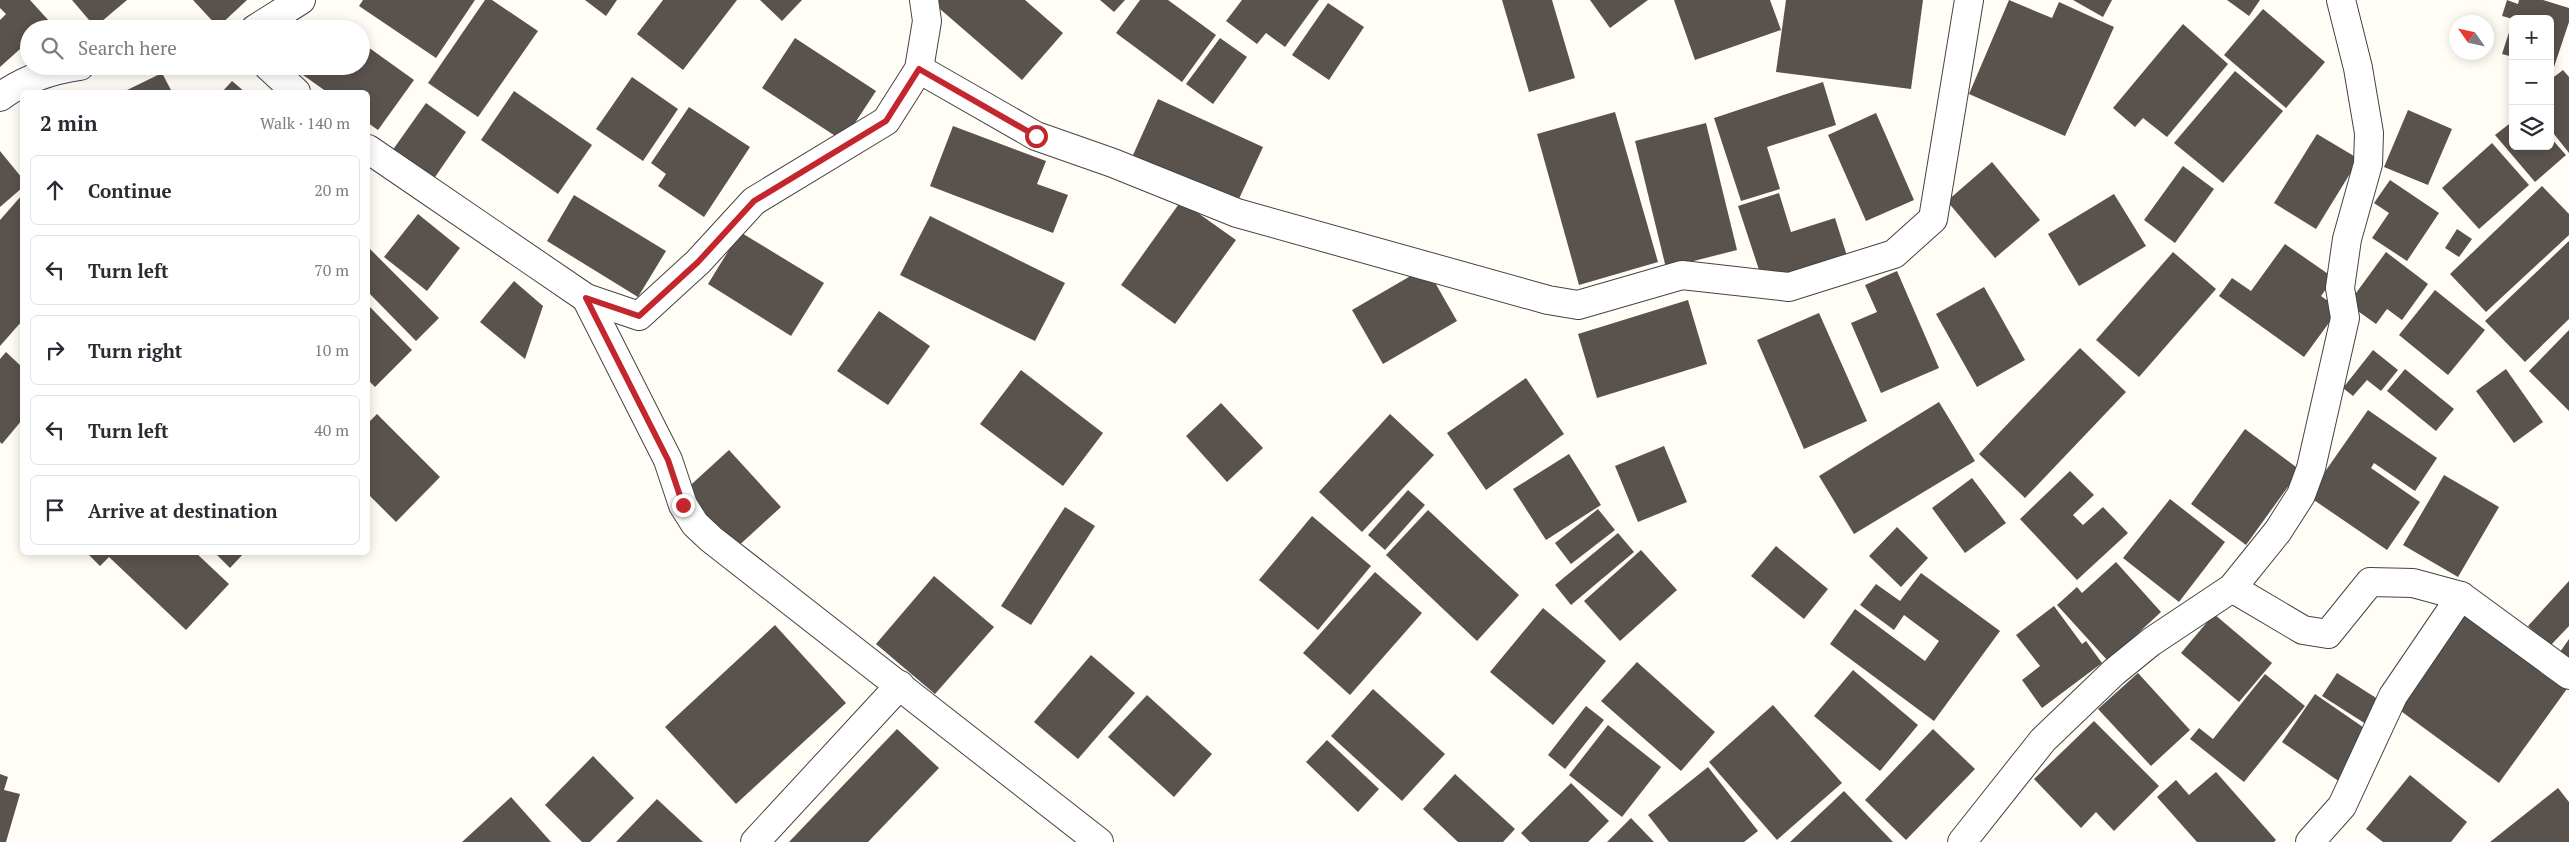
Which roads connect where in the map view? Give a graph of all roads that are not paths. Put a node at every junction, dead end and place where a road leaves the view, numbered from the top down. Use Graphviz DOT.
graph roads {
  1 [pos="301,0"];
  2 [pos="924,0"];
  3 [pos="1969,0"];
  4 [pos="2341,0"];
  5 [pos="269,20"];
  6 [pos="919,69"];
  7 [pos="42,75"];
  8 [pos="278,75"];
  9 [pos="4,90"];
  10 [pos="294,90"];
  11 [pos="370,150"];
  12 [pos="586,298"];
  13 [pos="2232,588"];
  14 [pos="2461,596"];
  15 [pos="2569,676"];
  16 [pos="900,686"];
  17 [pos="755,842"];
  18 [pos="1098,842"];
  19 [pos="1962,842"];
  20 [pos="2310,842"];
  1 -- 5 [label="street"];
  2 -- 6 [label="street"];
  3 -- 6 [label="street"];
  4 -- 13 [label="street"];
  6 -- 12 [label="street"];
  7 -- 9 [label="street"];
  8 -- 10 [label="street"];
  11 -- 12 [label="street"];
  12 -- 16 [label="street"];
  13 -- 14 [label="street"];
  13 -- 19 [label="street"];
  14 -- 15 [label="street"];
  14 -- 20 [label="street"];
  16 -- 17 [label="street"];
  16 -- 18 [label="street"];
}
